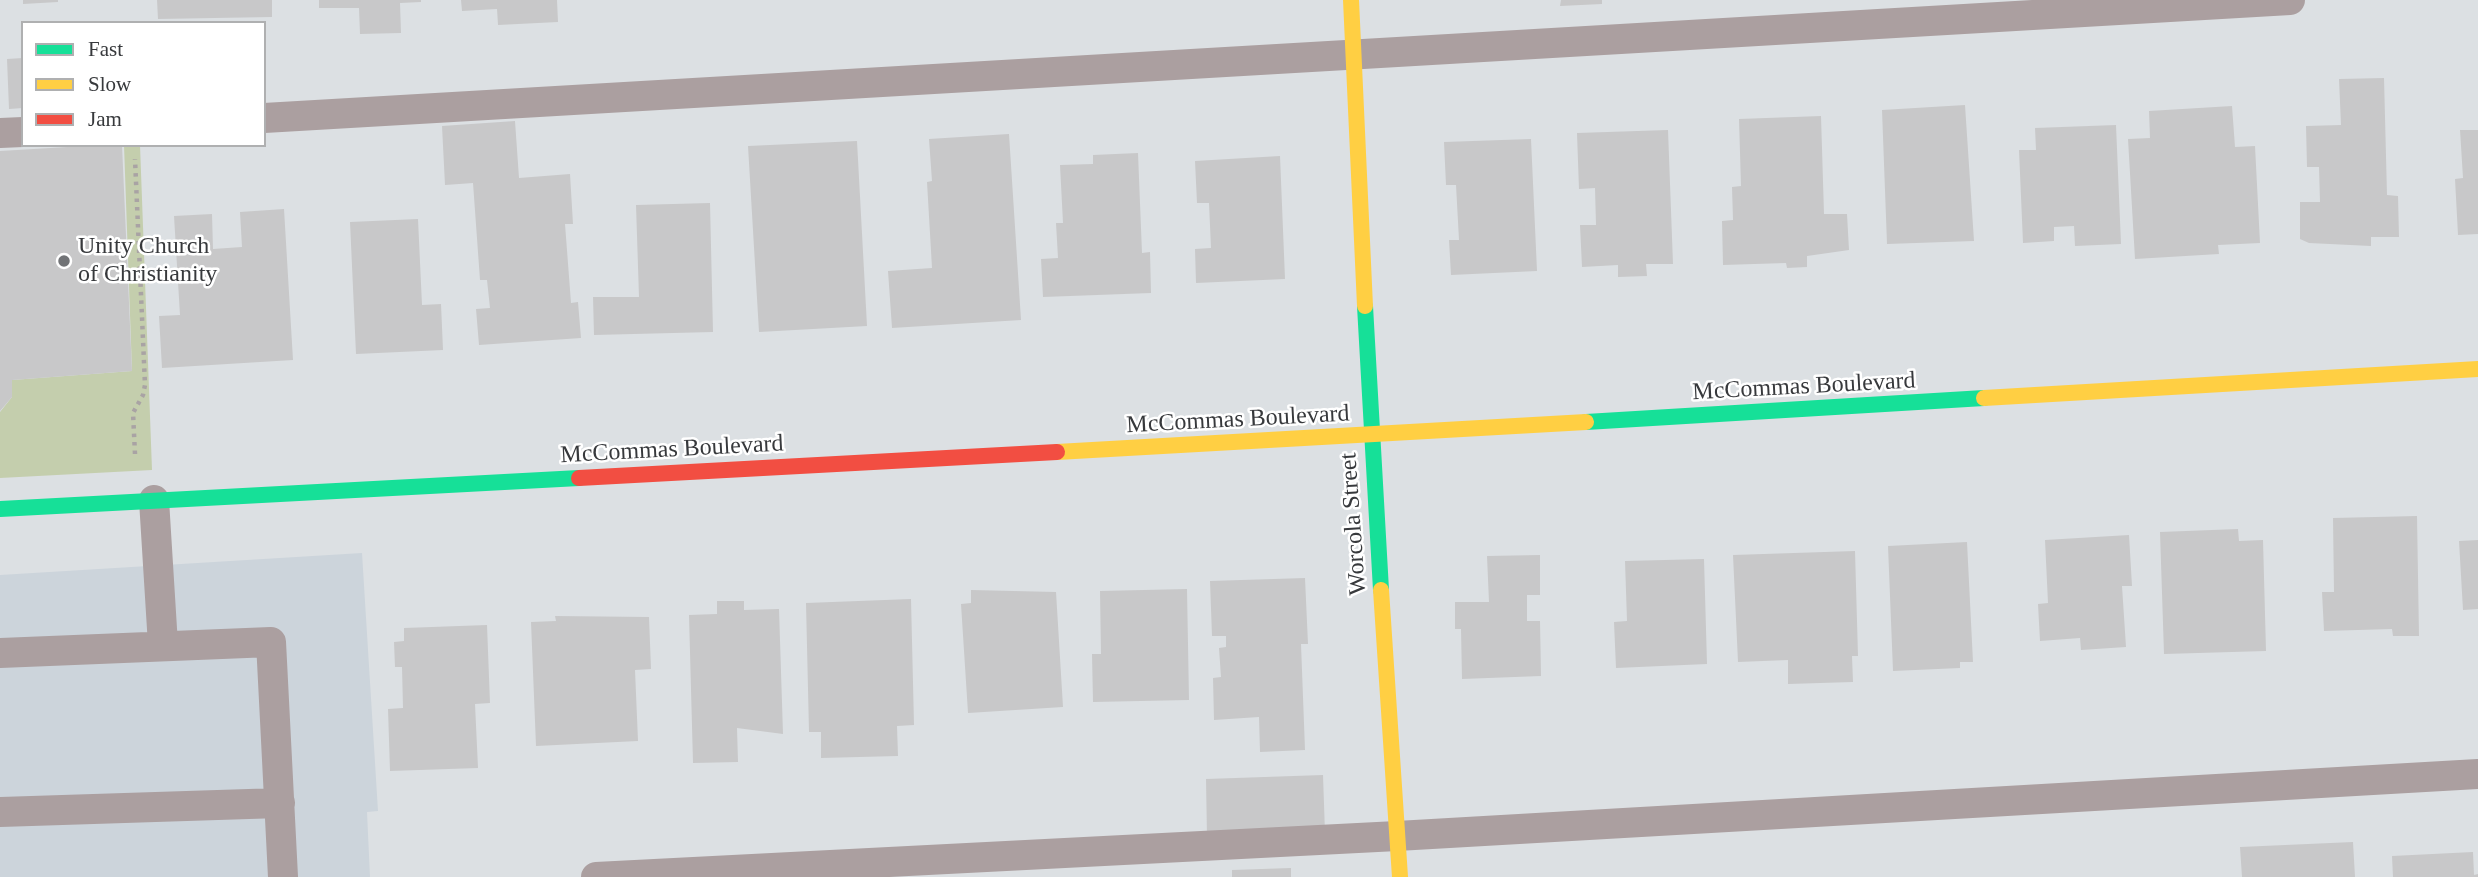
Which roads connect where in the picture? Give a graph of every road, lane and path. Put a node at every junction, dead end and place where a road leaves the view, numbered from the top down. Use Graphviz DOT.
graph roads {
  1 [pos="1351,0"];
  2 [pos="2290,0"];
  3 [pos="1353,56"];
  4 [pos="266,118"];
  5 [pos="21,132"];
  6 [pos="0,133"];
  7 [pos="135,159"];
  8 [pos="2478,369"];
  9 [pos="1371,435"];
  10 [pos="135,455"];
  11 [pos="154,500"];
  12 [pos="0,509"];
  13 [pos="163,645"];
  14 [pos="0,653"];
  15 [pos="2478,774"];
  16 [pos="279,803"];
  17 [pos="0,812"];
  18 [pos="1397,836"];
  19 [pos="283,877"];
  20 [pos="596,877"];
  21 [pos="1400,877"];
  1 -- 3 [label="street, Worcola Street"];
  2 -- 3 [label="lane"];
  3 -- 4 [label="lane"];
  3 -- 9 [label="street, Worcola Street"];
  5 -- 6 [label="lane"];
  7 -- 10 [label="path"];
  8 -- 9 [label="street, McCommas Boulevard"];
  9 -- 11 [label="street, McCommas Boulevard"];
  9 -- 18 [label="street, Worcola Street"];
  11 -- 12 [label="street, McCommas Boulevard"];
  11 -- 13 [label="lane"];
  13 -- 14 [label="lane"];
  13 -- 16 [label="lane"];
  15 -- 18 [label="lane"];
  16 -- 17 [label="lane"];
  16 -- 19 [label="lane"];
  18 -- 20 [label="lane"];
  18 -- 21 [label="street, Worcola Street"];
}
